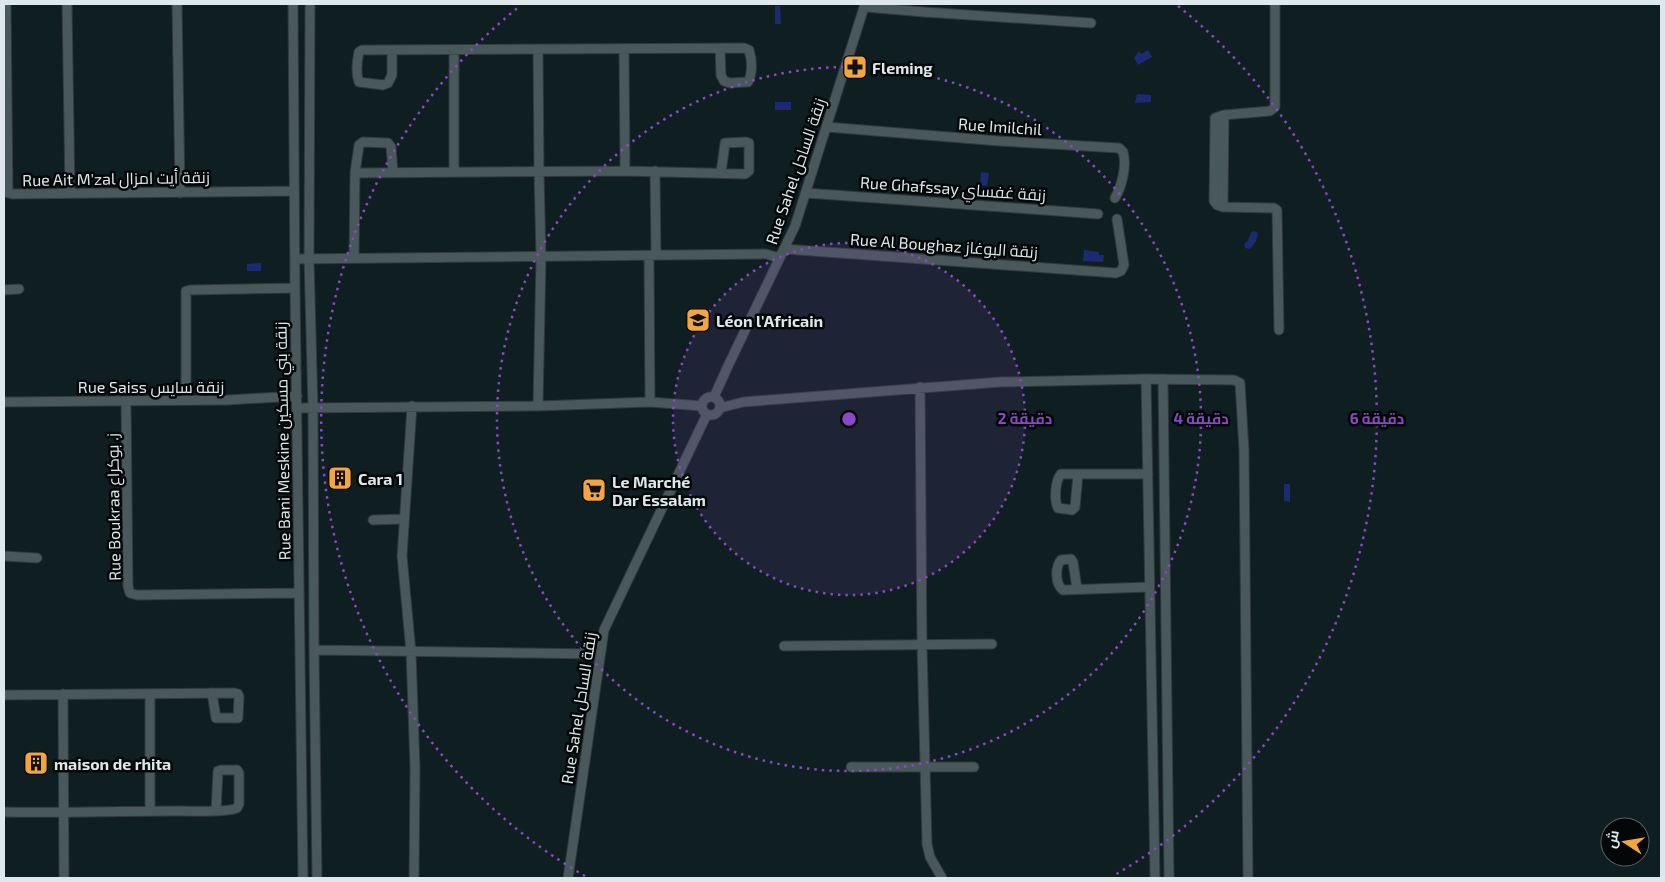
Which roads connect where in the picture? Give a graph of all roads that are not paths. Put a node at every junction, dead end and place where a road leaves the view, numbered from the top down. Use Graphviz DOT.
graph roads {
  1 [pos="6,4"];
  2 [pos="67,4"];
  3 [pos="177,4"];
  4 [pos="294,4"];
  5 [pos="1275,4"];
  6 [pos="865,5"];
  7 [pos="310,8"];
  8 [pos="1091,23"];
  9 [pos="538,49"];
  10 [pos="720,49"];
  11 [pos="454,50"];
  12 [pos="624,50"];
  13 [pos="392,51"];
  14 [pos="827,127"];
  15 [pos="625,171"];
  16 [pos="655,171"];
  17 [pos="393,172"];
  18 [pos="454,172"];
  19 [pos="538,172"];
  20 [pos="355,173"];
  21 [pos="721,173"];
  22 [pos="294,191"];
  23 [pos="70,193"];
  24 [pos="180,193"];
  25 [pos="806,193"];
  26 [pos="1115,198"];
  27 [pos="1098,214"];
  28 [pos="1117,219"];
  29 [pos="785,248"];
  30 [pos="652,256"];
  31 [pos="541,257"];
  32 [pos="354,258"];
  33 [pos="780,258"];
  34 [pos="295,259"];
  35 [pos="309,259"];
  36 [pos="295,288"];
  37 [pos="19,289"];
  38 [pos="4,290"];
  39 [pos="1279,330"];
  40 [pos="1146,379"];
  41 [pos="1163,380"];
  42 [pos="920,387"];
  43 [pos="297,396"];
  44 [pos="714,398"];
  45 [pos="186,400"];
  46 [pos="126,401"];
  47 [pos="4,402"];
  48 [pos="650,402"];
  49 [pos="412,406"];
  50 [pos="538,406"];
  51 [pos="702,406"];
  52 [pos="298,408"];
  53 [pos="313,408"];
  54 [pos="720,408"];
  55 [pos="707,414"];
  56 [pos="1148,474"];
  57 [pos="1078,475"];
  58 [pos="403,519"];
  59 [pos="373,520"];
  60 [pos="4,556"];
  61 [pos="37,558"];
  62 [pos="1149,587"];
  63 [pos="1077,589"];
  64 [pos="299,593"];
  65 [pos="1150,634"];
  66 [pos="1165,635"];
  67 [pos="992,644"];
  68 [pos="922,645"];
  69 [pos="784,646"];
  70 [pos="314,650"];
  71 [pos="411,652"];
  72 [pos="600,654"];
  73 [pos="212,693"];
  74 [pos="63,694"];
  75 [pos="150,694"];
  76 [pos="4,695"];
  77 [pos="851,767"];
  78 [pos="926,767"];
  79 [pos="974,767"];
  80 [pos="216,810"];
  81 [pos="150,811"];
  82 [pos="4,812"];
  83 [pos="64,813"];
  84 [pos="64,878"];
  85 [pos="303,878"];
  86 [pos="317,878"];
  87 [pos="414,878"];
  88 [pos="568,878"];
  89 [pos="942,878"];
  90 [pos="1155,878"];
  91 [pos="1169,878"];
  92 [pos="1248,878"];
  1 -- 23 [label="street, Rue Ait M'zal زنقة أيت امزال"];
  2 -- 23 [label="street"];
  3 -- 24 [label="street"];
  4 -- 22 [label="street, Rue Bani Meskine زنقة بني مسكين"];
  5 -- 39 [label="street"];
  6 -- 8 [label="street"];
  6 -- 14 [label="street, Rue Sahel زنقة الساحل"];
  7 -- 35 [label="street"];
  9 -- 11 [label="street"];
  9 -- 12 [label="street"];
  9 -- 19 [label="street"];
  10 -- 10 [label="street"];
  10 -- 12 [label="street"];
  11 -- 13 [label="street"];
  11 -- 18 [label="street"];
  12 -- 15 [label="street"];
  13 -- 13 [label="street"];
  14 -- 25 [label="street, Rue Sahel زنقة الساحل"];
  14 -- 26 [label="street, Rue Imilchil"];
  15 -- 16 [label="street"];
  15 -- 19 [label="street"];
  16 -- 21 [label="street"];
  16 -- 30 [label="street"];
  17 -- 18 [label="street"];
  17 -- 20 [label="street"];
  17 -- 20 [label="street"];
  18 -- 19 [label="street"];
  19 -- 31 [label="street"];
  20 -- 32 [label="street"];
  21 -- 21 [label="street"];
  22 -- 24 [label="street, Rue Ait M'zal زنقة أيت امزال"];
  22 -- 34 [label="street, Rue Bani Meskine زنقة بني مسكين"];
  23 -- 24 [label="street, Rue Ait M'zal زنقة أيت امزال"];
  25 -- 27 [label="street, Rue Ghafssay زنقة غفساي"];
  25 -- 29 [label="street, Rue Sahel زنقة الساحل"];
  28 -- 29 [label="street, Rue Al Boughaz زنقة البوغاز"];
  29 -- 33 [label="street, Rue Sahel زنقة الساحل"];
  30 -- 31 [label="street"];
  30 -- 33 [label="street"];
  30 -- 48 [label="street"];
  31 -- 32 [label="street"];
  31 -- 50 [label="street"];
  32 -- 35 [label="street"];
  33 -- 44 [label="street, Rue Sahel زنقة الساحل"];
  34 -- 35 [label="street"];
  34 -- 36 [label="street, Rue Bani Meskine زنقة بني مسكين"];
  35 -- 53 [label="street"];
  36 -- 43 [label="street, Rue Bani Meskine زنقة بني مسكين"];
  36 -- 45 [label="street"];
  37 -- 38 [label="street"];
  40 -- 41 [label="street"];
  40 -- 42 [label="street"];
  40 -- 56 [label="street"];
  41 -- 66 [label="street"];
  41 -- 92 [label="street"];
  42 -- 54 [label="street"];
  42 -- 68 [label="street"];
  43 -- 45 [label="street, Rue Saiss زنقة سايس"];
  43 -- 52 [label="street, Rue Bani Meskine زنقة بني مسكين"];
  44 -- 51 [label="street"];
  44 -- 54 [label="street"];
  45 -- 46 [label="street, Rue Saiss زنقة سايس"];
  46 -- 47 [label="street, Rue Saiss زنقة سايس"];
  46 -- 64 [label="street, Rue Boukraa ز. بوكراع"];
  48 -- 50 [label="street"];
  48 -- 51 [label="street"];
  49 -- 50 [label="street"];
  49 -- 53 [label="street"];
  49 -- 58 [label="street"];
  51 -- 55 [label="street"];
  52 -- 53 [label="street"];
  52 -- 64 [label="street, Rue Bani Meskine زنقة بني مسكين"];
  53 -- 70 [label="street"];
  54 -- 55 [label="street"];
  55 -- 72 [label="street, Rue Sahel زنقة الساحل"];
  56 -- 57 [label="street"];
  56 -- 62 [label="street"];
  58 -- 59 [label="street"];
  58 -- 71 [label="street"];
  60 -- 61 [label="street"];
  62 -- 63 [label="street"];
  62 -- 65 [label="street"];
  64 -- 85 [label="street, Rue Bani Meskine زنقة بني مسكين"];
  65 -- 66 [label="street"];
  65 -- 90 [label="street"];
  66 -- 91 [label="street"];
  67 -- 68 [label="street"];
  68 -- 69 [label="street"];
  68 -- 78 [label="street"];
  70 -- 71 [label="street"];
  70 -- 86 [label="street"];
  71 -- 72 [label="street"];
  71 -- 87 [label="street"];
  72 -- 88 [label="street, Rue Sahel زنقة الساحل"];
  73 -- 75 [label="street"];
  74 -- 75 [label="street"];
  74 -- 76 [label="street"];
  74 -- 83 [label="street"];
  75 -- 81 [label="street"];
  77 -- 78 [label="street"];
  78 -- 79 [label="street"];
  78 -- 89 [label="street"];
  80 -- 80 [label="street"];
  80 -- 81 [label="street"];
  81 -- 83 [label="street"];
  82 -- 83 [label="street"];
  83 -- 84 [label="street"];
}
